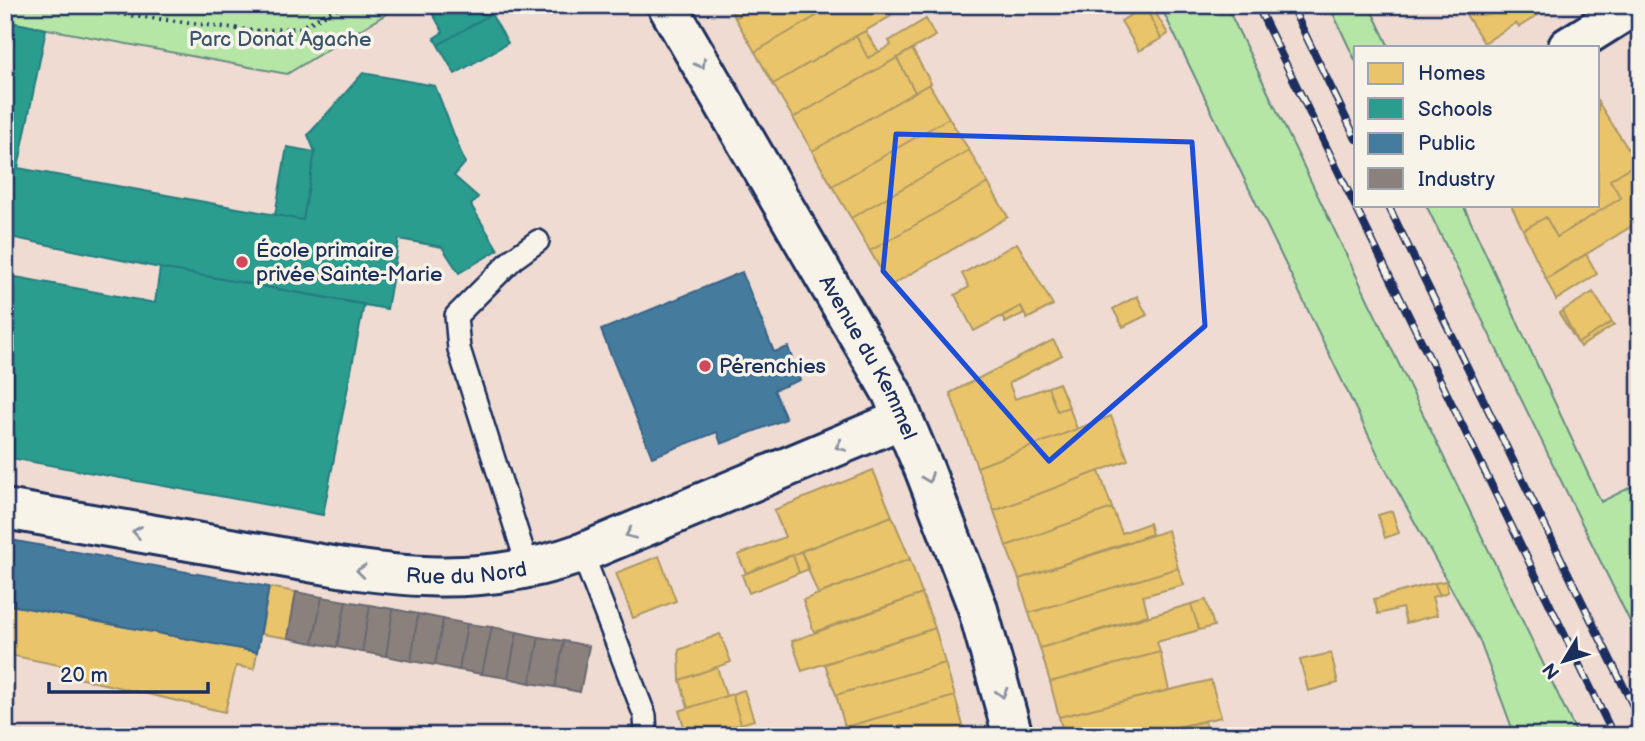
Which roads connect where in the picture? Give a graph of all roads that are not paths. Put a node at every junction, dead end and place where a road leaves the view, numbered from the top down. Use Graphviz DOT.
graph roads {
  1 [pos="667,5"];
  2 [pos="1635,5"];
  3 [pos="1570,46"];
  4 [pos="538,241"];
  5 [pos="902,419"];
  6 [pos="5,509"];
  7 [pos="582,553"];
  8 [pos="529,570"];
  9 [pos="646,736"];
  10 [pos="1013,736"];
  1 -- 5 [label="street, Avenue du Kemmel, one-way"];
  2 -- 3 [label="street"];
  4 -- 8 [label="lane"];
  5 -- 7 [label="street, Rue du Nord, one-way"];
  5 -- 10 [label="street, Avenue du Kemmel, one-way"];
  8 -- 6 [label="street, Rue du Nord, one-way"];
  7 -- 8 [label="street, Rue du Nord"];
  7 -- 9 [label="lane"];
}
